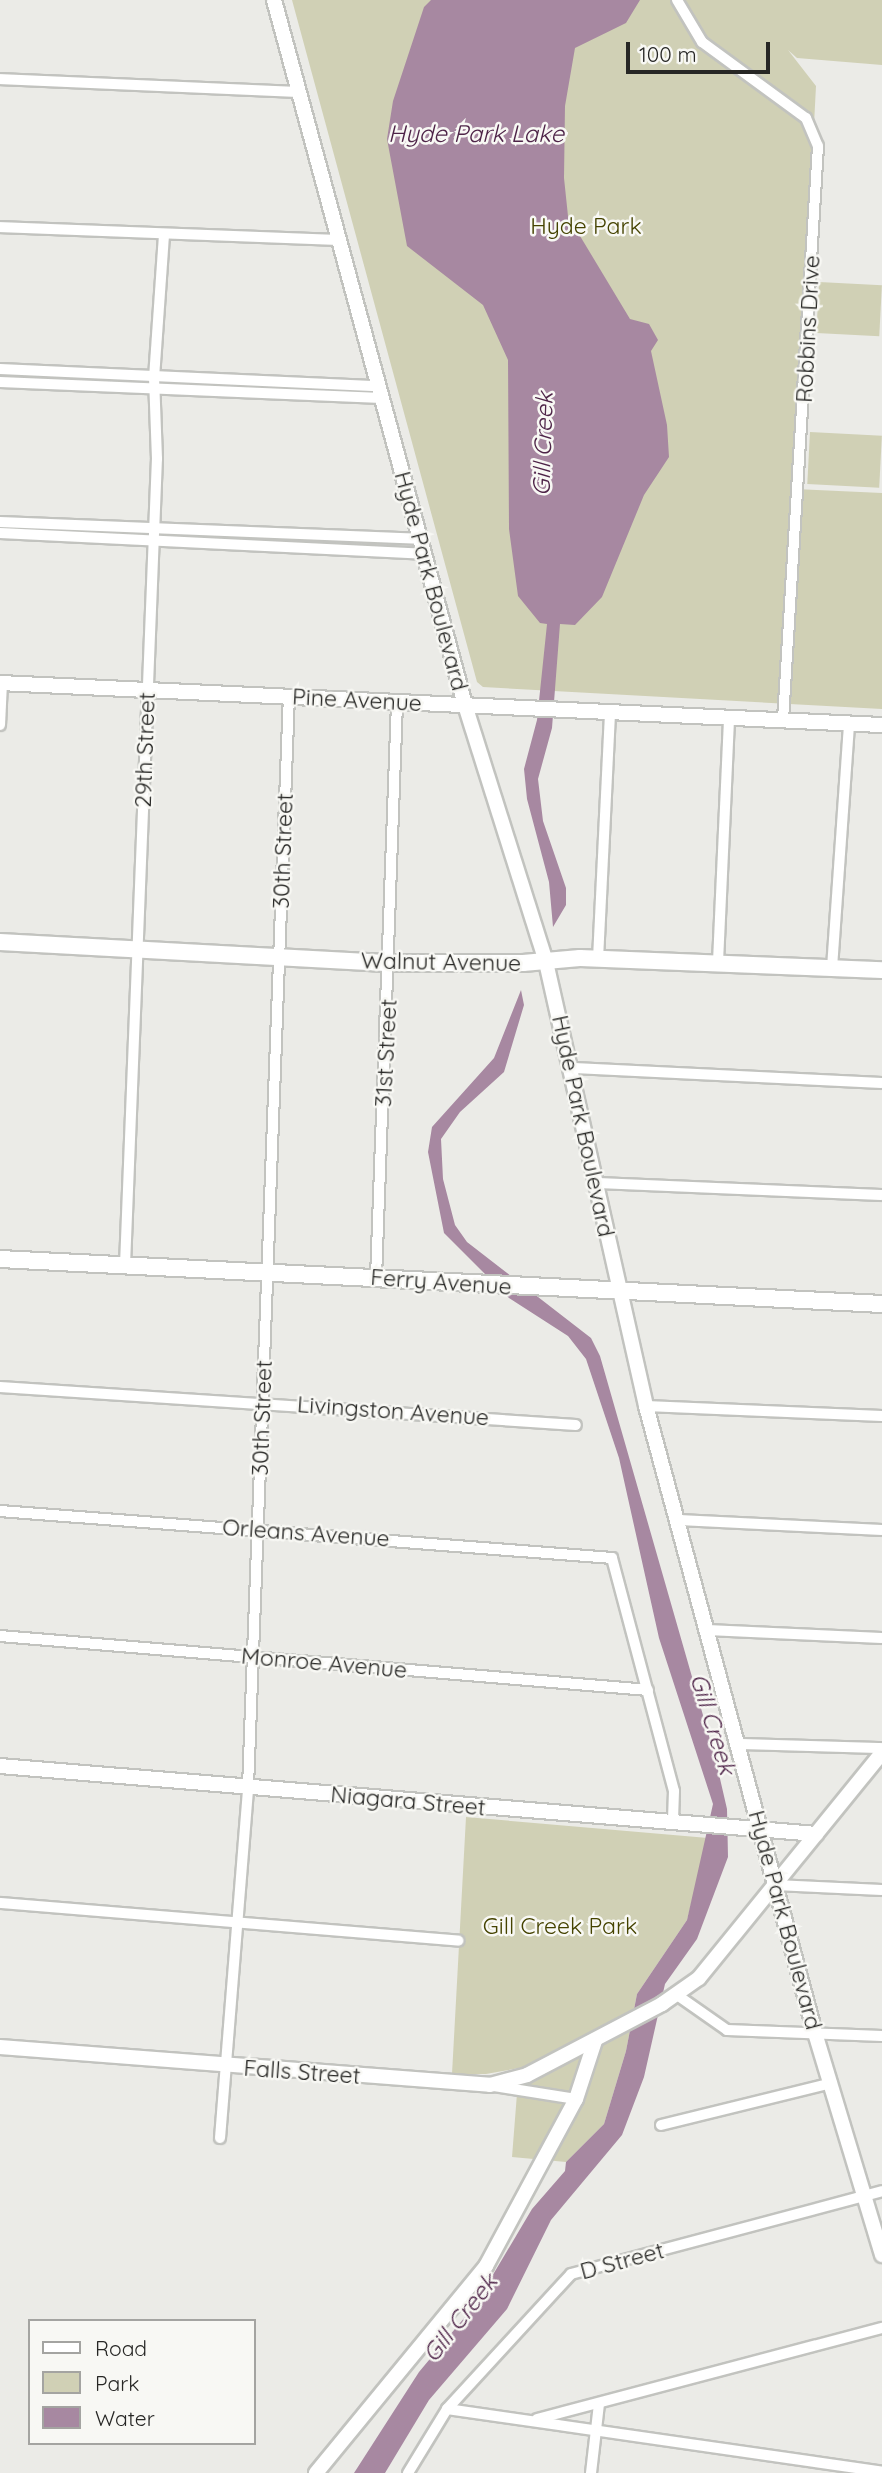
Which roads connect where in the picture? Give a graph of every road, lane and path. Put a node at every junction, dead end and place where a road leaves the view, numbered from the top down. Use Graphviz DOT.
graph roads {
  1 [pos="274,0"];
  2 [pos="677,0"];
  3 [pos="0,79"];
  4 [pos="299,92"];
  5 [pos="0,227"];
  6 [pos="164,235"];
  7 [pos="340,240"];
  8 [pos="0,369"];
  9 [pos="0,382"];
  10 [pos="155,383"];
  11 [pos="380,392"];
  12 [pos="0,522"];
  13 [pos="152,528"];
  14 [pos="0,533"];
  15 [pos="419,539"];
  16 [pos="152,541"];
  17 [pos="423,554"];
  18 [pos="1,683"];
  19 [pos="147,690"];
  20 [pos="289,697"];
  21 [pos="397,702"];
  22 [pos="465,705"];
  23 [pos="610,711"];
  24 [pos="729,717"];
  25 [pos="783,720"];
  26 [pos="849,724"];
  27 [pos="0,725"];
  28 [pos="882,725"];
  29 [pos="0,942"];
  30 [pos="137,950"];
  31 [pos="278,958"];
  32 [pos="598,959"];
  33 [pos="546,962"];
  34 [pos="718,962"];
  35 [pos="390,963"];
  36 [pos="832,968"];
  37 [pos="882,970"];
  38 [pos="574,1068"];
  39 [pos="882,1083"];
  40 [pos="597,1183"];
  41 [pos="882,1195"];
  42 [pos="0,1259"];
  43 [pos="125,1265"];
  44 [pos="267,1272"];
  45 [pos="376,1278"];
  46 [pos="618,1293"];
  47 [pos="882,1304"];
  48 [pos="0,1387"];
  49 [pos="262,1401"];
  50 [pos="646,1406"];
  51 [pos="882,1416"];
  52 [pos="576,1425"];
  53 [pos="0,1511"];
  54 [pos="679,1520"];
  55 [pos="258,1530"];
  56 [pos="882,1530"];
  57 [pos="707,1630"];
  58 [pos="0,1636"];
  59 [pos="882,1639"];
  60 [pos="253,1658"];
  61 [pos="648,1689"];
  62 [pos="738,1744"];
  63 [pos="882,1751"];
  64 [pos="0,1766"];
  65 [pos="247,1787"];
  66 [pos="673,1823"];
  67 [pos="760,1831"];
  68 [pos="816,1835"];
  69 [pos="775,1885"];
  70 [pos="882,1890"];
  71 [pos="0,1903"];
  72 [pos="238,1923"];
  73 [pos="458,1941"];
  74 [pos="677,1995"];
  75 [pos="815,2033"];
  76 [pos="882,2036"];
  77 [pos="595,2041"];
  78 [pos="0,2047"];
  79 [pos="226,2066"];
  80 [pos="832,2083"];
  81 [pos="490,2085"];
  82 [pos="576,2099"];
  83 [pos="661,2125"];
  84 [pos="220,2138"];
  85 [pos="882,2191"];
  86 [pos="866,2196"];
  87 [pos="882,2255"];
  88 [pos="882,2328"];
  89 [pos="599,2404"];
  90 [pos="447,2409"];
  91 [pos="533,2420"];
  92 [pos="597,2431"];
  93 [pos="882,2472"];
  94 [pos="316,2473"];
  95 [pos="408,2473"];
  96 [pos="591,2473"];
  1 -- 4 [label="main road, Hyde Park Boulevard"];
  2 -- 25 [label="street, Robbins Drive"];
  3 -- 4 [label="street"];
  4 -- 7 [label="main road, Hyde Park Boulevard"];
  5 -- 6 [label="street"];
  6 -- 7 [label="street"];
  6 -- 10 [label="street, 29th Street"];
  7 -- 11 [label="main road, Hyde Park Boulevard"];
  8 -- 10 [label="street"];
  9 -- 10 [label="street"];
  10 -- 11 [label="street"];
  10 -- 13 [label="street, 29th Street"];
  11 -- 15 [label="main road, Hyde Park Boulevard"];
  12 -- 13 [label="street"];
  13 -- 15 [label="street"];
  13 -- 16 [label="street, 29th Street"];
  14 -- 16 [label="street"];
  15 -- 17 [label="main road, Hyde Park Boulevard"];
  16 -- 17 [label="street"];
  16 -- 19 [label="street, 29th Street"];
  17 -- 22 [label="main road, Hyde Park Boulevard"];
  18 -- 19 [label="main road, Pine Avenue"];
  18 -- 27 [label="street"];
  19 -- 20 [label="main road, Pine Avenue"];
  19 -- 30 [label="street, 29th Street"];
  20 -- 21 [label="main road, Pine Avenue"];
  20 -- 31 [label="street, 30th Street"];
  21 -- 22 [label="main road, Pine Avenue"];
  21 -- 35 [label="street, 31st Street"];
  22 -- 23 [label="main road, Pine Avenue"];
  22 -- 33 [label="main road, Hyde Park Boulevard"];
  23 -- 24 [label="main road, Pine Avenue"];
  23 -- 32 [label="street"];
  24 -- 25 [label="main road, Pine Avenue"];
  24 -- 34 [label="street"];
  25 -- 26 [label="main road, Pine Avenue"];
  26 -- 28 [label="main road, Pine Avenue"];
  26 -- 36 [label="street"];
  29 -- 30 [label="main road, Walnut Avenue"];
  30 -- 31 [label="main road, Walnut Avenue"];
  30 -- 43 [label="street, 29th Street"];
  31 -- 35 [label="main road, Walnut Avenue"];
  31 -- 44 [label="street, 30th Street"];
  32 -- 33 [label="main road, Walnut Avenue"];
  32 -- 34 [label="main road, Walnut Avenue"];
  33 -- 35 [label="main road, Walnut Avenue"];
  33 -- 38 [label="main road, Hyde Park Boulevard"];
  34 -- 36 [label="main road, Walnut Avenue"];
  35 -- 45 [label="street, 31st Street"];
  36 -- 37 [label="main road, Walnut Avenue"];
  38 -- 39 [label="street"];
  38 -- 40 [label="main road, Hyde Park Boulevard"];
  40 -- 41 [label="street"];
  40 -- 46 [label="main road, Hyde Park Boulevard"];
  42 -- 43 [label="main road, Ferry Avenue"];
  43 -- 44 [label="main road, Ferry Avenue"];
  44 -- 45 [label="main road, Ferry Avenue"];
  44 -- 49 [label="street, 30th Street"];
  45 -- 46 [label="main road, Ferry Avenue"];
  46 -- 47 [label="main road, Ferry Avenue"];
  46 -- 50 [label="main road, Hyde Park Boulevard"];
  48 -- 49 [label="street, Livingston Avenue"];
  49 -- 52 [label="street, Livingston Avenue"];
  49 -- 55 [label="street, 30th Street"];
  50 -- 51 [label="street"];
  50 -- 54 [label="main road, Hyde Park Boulevard"];
  53 -- 55 [label="street, Orleans Avenue"];
  54 -- 56 [label="street"];
  54 -- 57 [label="main road, Hyde Park Boulevard"];
  55 -- 60 [label="street, 30th Street"];
  55 -- 61 [label="street, Orleans Avenue"];
  57 -- 59 [label="street"];
  57 -- 62 [label="main road, Hyde Park Boulevard"];
  58 -- 60 [label="street, Monroe Avenue"];
  60 -- 61 [label="street, Monroe Avenue"];
  60 -- 65 [label="street, 30th Street"];
  61 -- 66 [label="street"];
  62 -- 63 [label="street"];
  62 -- 67 [label="main road, Hyde Park Boulevard"];
  63 -- 68 [label="main road, Falls Street"];
  64 -- 65 [label="main road, Niagara Street"];
  65 -- 66 [label="main road, Niagara Street"];
  65 -- 72 [label="street, 30th Street"];
  66 -- 67 [label="main road, Niagara Street"];
  67 -- 68 [label="main road, Niagara Street"];
  67 -- 69 [label="main road, Hyde Park Boulevard"];
  68 -- 69 [label="main road, Falls Street"];
  69 -- 70 [label="street"];
  69 -- 74 [label="main road, Falls Street"];
  69 -- 75 [label="main road, Hyde Park Boulevard"];
  71 -- 72 [label="street"];
  72 -- 73 [label="street"];
  72 -- 79 [label="street, 30th Street"];
  74 -- 75 [label="street"];
  74 -- 77 [label="main road, Falls Street"];
  75 -- 76 [label="street"];
  75 -- 80 [label="main road, Hyde Park Boulevard"];
  77 -- 81 [label="main road, Falls Street"];
  77 -- 82 [label="main road"];
  78 -- 79 [label="main road, Falls Street"];
  79 -- 81 [label="main road, Falls Street"];
  79 -- 84 [label="street, 30th Street"];
  80 -- 83 [label="street"];
  80 -- 86 [label="main road, Hyde Park Boulevard"];
  81 -- 82 [label="street"];
  82 -- 94 [label="main road"];
  85 -- 86 [label="street, D Street"];
  86 -- 87 [label="main road, Hyde Park Boulevard"];
  86 -- 90 [label="street, D Street"];
  88 -- 89 [label="street"];
  89 -- 91 [label="street"];
  89 -- 92 [label="street"];
  90 -- 91 [label="street"];
  90 -- 95 [label="street, D Street"];
  91 -- 92 [label="street"];
  92 -- 93 [label="street"];
  92 -- 96 [label="street"];
}
